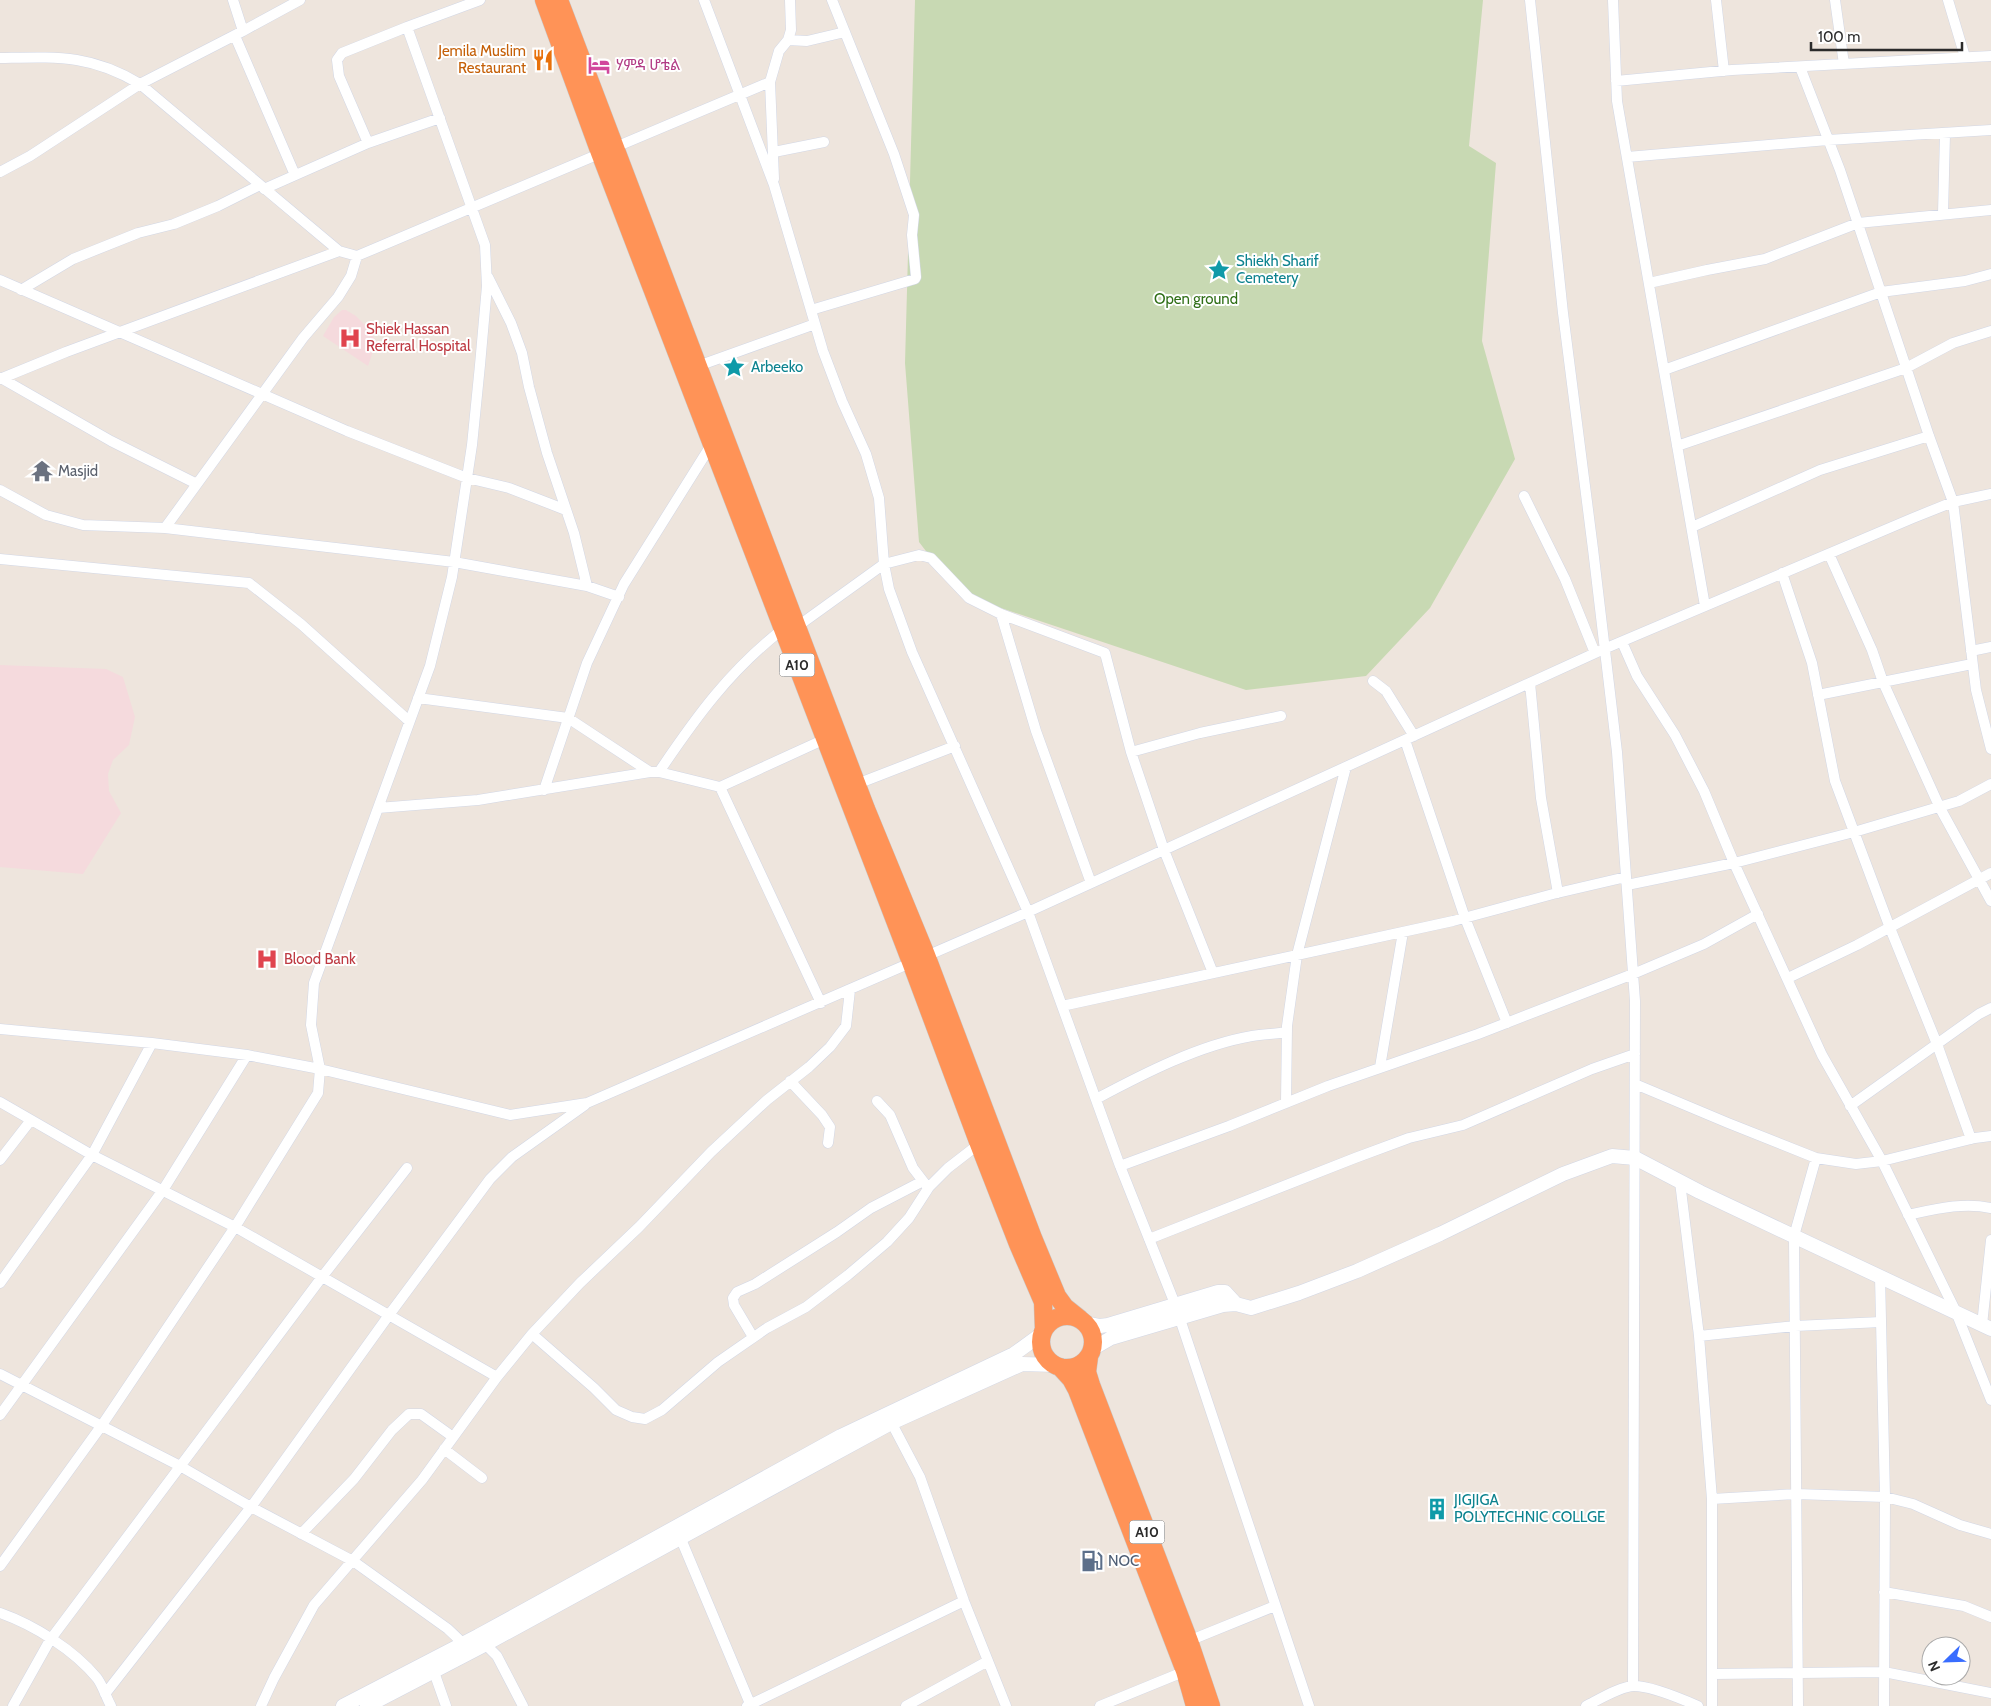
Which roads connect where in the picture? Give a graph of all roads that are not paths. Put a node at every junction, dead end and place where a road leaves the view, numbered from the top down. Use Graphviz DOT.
graph roads {
  1 [pos="233,0"];
  2 [pos="300,0"];
  3 [pos="480,0"];
  4 [pos="544,0"];
  5 [pos="559,0"];
  6 [pos="704,0"];
  7 [pos="790,0"];
  8 [pos="832,0"];
  9 [pos="1530,0"];
  10 [pos="1613,0"];
  11 [pos="1716,0"];
  12 [pos="1835,0"];
  13 [pos="1948,0"];
  14 [pos="407,27"];
  15 [pos="845,32"];
  16 [pos="239,34"];
  17 [pos="788,40"];
  18 [pos="1991,56"];
  19 [pos="1965,57"];
  20 [pos="0,58"];
  21 [pos="1844,64"];
  22 [pos="1800,67"];
  23 [pos="1724,71"];
  24 [pos="1616,81"];
  25 [pos="770,82"];
  26 [pos="140,84"];
  27 [pos="740,94"];
  28 [pos="440,118"];
  29 [pos="1991,130"];
  30 [pos="1945,134"];
  31 [pos="1828,140"];
  32 [pos="824,142"];
  33 [pos="368,144"];
  34 [pos="607,150"];
  35 [pos="774,152"];
  36 [pos="1627,157"];
  37 [pos="0,172"];
  38 [pos="295,175"];
  39 [pos="774,185"];
  40 [pos="262,187"];
  41 [pos="472,207"];
  42 [pos="1991,210"];
  43 [pos="1944,214"];
  44 [pos="1858,223"];
  45 [pos="339,251"];
  46 [pos="357,256"];
  47 [pos="486,272"];
  48 [pos="1991,274"];
  49 [pos="0,280"];
  50 [pos="1649,283"];
  51 [pos="21,290"];
  52 [pos="1881,292"];
  53 [pos="811,310"];
  54 [pos="816,324"];
  55 [pos="1991,331"];
  56 [pos="119,333"];
  57 [pos="698,366"];
  58 [pos="1906,368"];
  59 [pos="1664,370"];
  60 [pos="1,379"];
  61 [pos="261,395"];
  62 [pos="1929,436"];
  63 [pos="717,437"];
  64 [pos="1677,446"];
  65 [pos="467,478"];
  66 [pos="197,484"];
  67 [pos="0,490"];
  68 [pos="1991,494"];
  69 [pos="1524,496"];
  70 [pos="1953,502"];
  71 [pos="566,510"];
  72 [pos="1692,527"];
  73 [pos="165,528"];
  74 [pos="1828,554"];
  75 [pos="0,559"];
  76 [pos="454,562"];
  77 [pos="884,564"];
  78 [pos="1782,573"];
  79 [pos="586,586"];
  80 [pos="618,597"];
  81 [pos="1705,606"];
  82 [pos="1002,614"];
  83 [pos="790,627"];
  84 [pos="1622,642"];
  85 [pos="1991,647"];
  86 [pos="1600,651"];
  87 [pos="1971,651"];
  88 [pos="1972,664"];
  89 [pos="1374,681"];
  90 [pos="1883,682"];
  91 [pos="1530,683"];
  92 [pos="1818,695"];
  93 [pos="418,698"];
  94 [pos="1280,716"];
  95 [pos="568,718"];
  96 [pos="409,721"];
  97 [pos="1409,738"];
  98 [pos="825,739"];
  99 [pos="954,746"];
  100 [pos="1991,749"];
  101 [pos="1131,752"];
  102 [pos="1346,767"];
  103 [pos="655,772"];
  104 [pos="857,784"];
  105 [pos="1991,784"];
  106 [pos="720,787"];
  107 [pos="544,790"];
  108 [pos="378,808"];
  109 [pos="1940,808"];
  110 [pos="1854,832"];
  111 [pos="1164,850"];
  112 [pos="1734,863"];
  113 [pos="1991,873"];
  114 [pos="1980,879"];
  115 [pos="1626,881"];
  116 [pos="1091,883"];
  117 [pos="1558,893"];
  118 [pos="1991,901"];
  119 [pos="1028,912"];
  120 [pos="1758,914"];
  121 [pos="1465,918"];
  122 [pos="1890,928"];
  123 [pos="1403,932"];
  124 [pos="1297,955"];
  125 [pos="918,959"];
  126 [pos="1213,973"];
  127 [pos="1633,974"];
  128 [pos="1788,978"];
  129 [pos="850,990"];
  130 [pos="821,1003"];
  131 [pos="1062,1006"];
  132 [pos="1991,1008"];
  133 [pos="1507,1023"];
  134 [pos="0,1029"];
  135 [pos="1287,1032"];
  136 [pos="152,1043"];
  137 [pos="1937,1044"];
  138 [pos="1635,1054"];
  139 [pos="247,1055"];
  140 [pos="1380,1067"];
  141 [pos="320,1070"];
  142 [pos="790,1081"];
  143 [pos="1635,1084"];
  144 [pos="1096,1099"];
  145 [pos="877,1101"];
  146 [pos="0,1102"];
  147 [pos="587,1103"];
  148 [pos="1286,1103"];
  149 [pos="1850,1106"];
  150 [pos="31,1120"];
  151 [pos="1991,1136"];
  152 [pos="1971,1139"];
  153 [pos="828,1143"];
  154 [pos="979,1144"];
  155 [pos="92,1155"];
  156 [pos="1635,1158"];
  157 [pos="1816,1158"];
  158 [pos="0,1160"];
  159 [pos="1882,1161"];
  160 [pos="1120,1166"];
  161 [pos="407,1168"];
  162 [pos="1680,1182"];
  163 [pos="926,1184"];
  164 [pos="163,1190"];
  165 [pos="1991,1208"];
  166 [pos="1908,1215"];
  167 [pos="236,1227"];
  168 [pos="1794,1236"];
  169 [pos="1149,1239"];
  170 [pos="1991,1240"];
  171 [pos="1880,1276"];
  172 [pos="322,1277"];
  173 [pos="0,1283"];
  174 [pos="1175,1304"];
  175 [pos="1236,1304"];
  176 [pos="1956,1312"];
  177 [pos="388,1315"];
  178 [pos="1180,1319"];
  179 [pos="1082,1321"];
  180 [pos="1881,1322"];
  181 [pos="1795,1326"];
  182 [pos="1987,1327"];
  183 [pos="1044,1331"];
  184 [pos="532,1334"];
  185 [pos="1699,1336"];
  186 [pos="753,1338"];
  187 [pos="1091,1353"];
  188 [pos="1057,1366"];
  189 [pos="0,1374"];
  190 [pos="497,1377"];
  191 [pos="22,1386"];
  192 [pos="1991,1400"];
  193 [pos="0,1415"];
  194 [pos="889,1418"];
  195 [pos="102,1425"];
  196 [pos="453,1436"];
  197 [pos="444,1448"];
  198 [pos="180,1466"];
  199 [pos="482,1478"];
  200 [pos="1796,1494"];
  201 [pos="1885,1496"];
  202 [pos="1712,1499"];
  203 [pos="251,1507"];
  204 [pos="679,1533"];
  205 [pos="301,1534"];
  206 [pos="1991,1534"];
  207 [pos="353,1561"];
  208 [pos="0,1566"];
  209 [pos="1884,1592"];
  210 [pos="964,1601"];
  211 [pos="1275,1606"];
  212 [pos="0,1613"];
  213 [pos="1991,1617"];
  214 [pos="50,1640"];
  215 [pos="481,1640"];
  216 [pos="1182,1643"];
  217 [pos="468,1647"];
  218 [pos="988,1661"];
  219 [pos="1192,1669"];
  220 [pos="434,1672"];
  221 [pos="1884,1672"];
  222 [pos="1797,1673"];
  223 [pos="1712,1674"];
  224 [pos="1634,1686"];
  225 [pos="1991,1693"];
  226 [pos="105,1694"];
  227 [pos="12,1706"];
  228 [pos="111,1706"];
  229 [pos="261,1706"];
  230 [pos="343,1706"];
  231 [pos="367,1706"];
  232 [pos="446,1706"];
  233 [pos="523,1706"];
  234 [pos="749,1706"];
  235 [pos="906,1706"];
  236 [pos="1006,1706"];
  237 [pos="1100,1706"];
  238 [pos="1195,1706"];
  239 [pos="1211,1706"];
  240 [pos="1309,1706"];
  241 [pos="1586,1706"];
  242 [pos="1698,1706"];
  243 [pos="1712,1706"];
  244 [pos="1798,1706"];
  245 [pos="1884,1706"];
  1 -- 16 [label="street"];
  2 -- 16 [label="street"];
  3 -- 14 [label="street"];
  4 -- 34 [label="highway, A10"];
  5 -- 34 [label="highway, A10"];
  6 -- 27 [label="street"];
  7 -- 17 [label="street"];
  8 -- 15 [label="street"];
  9 -- 86 [label="street"];
  10 -- 24 [label="street"];
  11 -- 23 [label="street"];
  12 -- 21 [label="street"];
  13 -- 19 [label="street"];
  14 -- 28 [label="street"];
  14 -- 33 [label="street"];
  15 -- 17 [label="street"];
  15 -- 53 [label="street"];
  16 -- 26 [label="street"];
  16 -- 38 [label="street"];
  17 -- 25 [label="street"];
  18 -- 19 [label="street"];
  19 -- 21 [label="street"];
  20 -- 26 [label="street"];
  21 -- 22 [label="street"];
  22 -- 23 [label="street"];
  22 -- 31 [label="street"];
  23 -- 24 [label="street"];
  24 -- 36 [label="street"];
  25 -- 27 [label="street"];
  25 -- 35 [label="street"];
  26 -- 37 [label="street"];
  26 -- 40 [label="street"];
  27 -- 34 [label="street"];
  27 -- 39 [label="street"];
  28 -- 33 [label="street"];
  28 -- 41 [label="street"];
  29 -- 30 [label="street"];
  30 -- 31 [label="street"];
  30 -- 43 [label="street"];
  31 -- 36 [label="street"];
  31 -- 44 [label="street"];
  32 -- 35 [label="street"];
  33 -- 38 [label="street"];
  34 -- 41 [label="street"];
  34 -- 57 [label="highway, A10"];
  34 -- 63 [label="highway, A10"];
  35 -- 39 [label="street"];
  36 -- 50 [label="street"];
  38 -- 40 [label="street"];
  39 -- 53 [label="street"];
  40 -- 45 [label="street"];
  40 -- 51 [label="street"];
  41 -- 46 [label="street"];
  41 -- 47 [label="street"];
  42 -- 43 [label="street"];
  43 -- 44 [label="street"];
  44 -- 50 [label="street"];
  44 -- 52 [label="street"];
  45 -- 46 [label="street"];
  45 -- 56 [label="street"];
  46 -- 61 [label="street"];
  47 -- 65 [label="street"];
  47 -- 71 [label="street"];
  48 -- 52 [label="street"];
  49 -- 51 [label="street"];
  50 -- 59 [label="street"];
  51 -- 56 [label="street"];
  52 -- 58 [label="street"];
  52 -- 59 [label="street"];
  53 -- 54 [label="street"];
  54 -- 57 [label="street"];
  54 -- 77 [label="street"];
  55 -- 58 [label="street"];
  56 -- 60 [label="street"];
  56 -- 61 [label="street"];
  57 -- 63 [label="highway, A10"];
  58 -- 62 [label="street"];
  58 -- 64 [label="street"];
  59 -- 64 [label="street"];
  60 -- 66 [label="street"];
  61 -- 65 [label="street"];
  61 -- 66 [label="street"];
  62 -- 70 [label="street"];
  62 -- 72 [label="street"];
  63 -- 80 [label="street"];
  63 -- 83 [label="highway, A10"];
  64 -- 72 [label="street"];
  65 -- 71 [label="street"];
  65 -- 76 [label="street"];
  66 -- 73 [label="street"];
  67 -- 73 [label="street"];
  68 -- 70 [label="street"];
  69 -- 86 [label="street"];
  70 -- 74 [label="street"];
  70 -- 87 [label="street"];
  71 -- 79 [label="street"];
  72 -- 81 [label="street"];
  73 -- 76 [label="street"];
  74 -- 78 [label="street"];
  74 -- 90 [label="street"];
  75 -- 96 [label="street"];
  76 -- 79 [label="street"];
  76 -- 93 [label="street"];
  77 -- 82 [label="street"];
  77 -- 83 [label="street"];
  77 -- 99 [label="street"];
  78 -- 81 [label="street"];
  78 -- 92 [label="street"];
  79 -- 80 [label="street"];
  80 -- 95 [label="street"];
  81 -- 84 [label="street"];
  82 -- 101 [label="street"];
  82 -- 116 [label="street"];
  83 -- 98 [label="highway, A10"];
  83 -- 103 [label="street"];
  83 -- 104 [label="highway, A10"];
  84 -- 86 [label="street"];
  84 -- 112 [label="street"];
  85 -- 87 [label="street"];
  86 -- 91 [label="street"];
  86 -- 115 [label="street"];
  87 -- 88 [label="street"];
  88 -- 90 [label="street"];
  88 -- 100 [label="street"];
  89 -- 97 [label="street"];
  90 -- 92 [label="street"];
  90 -- 109 [label="street"];
  91 -- 97 [label="street"];
  91 -- 117 [label="street"];
  92 -- 110 [label="street"];
  93 -- 95 [label="street"];
  93 -- 96 [label="street"];
  94 -- 101 [label="street"];
  95 -- 103 [label="street"];
  95 -- 107 [label="street"];
  96 -- 108 [label="street"];
  97 -- 102 [label="street"];
  97 -- 121 [label="street"];
  98 -- 106 [label="street"];
  98 -- 125 [label="highway, A10"];
  99 -- 104 [label="street"];
  99 -- 119 [label="street"];
  101 -- 111 [label="street"];
  102 -- 111 [label="street"];
  102 -- 124 [label="street"];
  103 -- 106 [label="street"];
  103 -- 107 [label="street"];
  104 -- 125 [label="highway, A10"];
  105 -- 109 [label="street"];
  106 -- 130 [label="street"];
  107 -- 108 [label="street"];
  108 -- 141 [label="street"];
  109 -- 110 [label="street"];
  109 -- 114 [label="street"];
  110 -- 112 [label="street"];
  110 -- 122 [label="street"];
  111 -- 116 [label="street"];
  111 -- 126 [label="street"];
  112 -- 115 [label="street"];
  112 -- 120 [label="street"];
  113 -- 114 [label="street"];
  114 -- 118 [label="street"];
  114 -- 122 [label="street"];
  115 -- 117 [label="street"];
  115 -- 127 [label="street"];
  116 -- 119 [label="street"];
  117 -- 121 [label="street"];
  119 -- 125 [label="street"];
  119 -- 131 [label="street"];
  120 -- 127 [label="street"];
  120 -- 128 [label="street"];
  121 -- 123 [label="street"];
  121 -- 133 [label="street"];
  122 -- 128 [label="street"];
  122 -- 137 [label="street"];
  123 -- 124 [label="street"];
  123 -- 140 [label="street"];
  124 -- 126 [label="street"];
  124 -- 135 [label="street"];
  125 -- 129 [label="street"];
  125 -- 154 [label="highway, A10"];
  125 -- 179 [label="highway, A10"];
  126 -- 131 [label="street"];
  127 -- 133 [label="street"];
  127 -- 138 [label="street"];
  128 -- 149 [label="street"];
  129 -- 130 [label="street"];
  129 -- 142 [label="street"];
  130 -- 147 [label="street"];
  131 -- 144 [label="street"];
  132 -- 137 [label="street"];
  133 -- 140 [label="street"];
  134 -- 136 [label="street"];
  135 -- 144 [label="street"];
  135 -- 148 [label="street"];
  136 -- 139 [label="street"];
  136 -- 155 [label="street"];
  137 -- 149 [label="street"];
  137 -- 152 [label="street"];
  138 -- 143 [label="street"];
  138 -- 169 [label="street"];
  139 -- 141 [label="street"];
  139 -- 164 [label="street"];
  140 -- 148 [label="street"];
  141 -- 147 [label="street"];
  141 -- 167 [label="street"];
  142 -- 153 [label="street"];
  142 -- 184 [label="street"];
  143 -- 156 [label="street"];
  143 -- 157 [label="street"];
  144 -- 160 [label="street"];
  145 -- 163 [label="street"];
  146 -- 150 [label="street"];
  147 -- 177 [label="street"];
  148 -- 160 [label="street"];
  149 -- 159 [label="street"];
  150 -- 155 [label="street"];
  150 -- 158 [label="street"];
  151 -- 152 [label="street"];
  152 -- 159 [label="street"];
  154 -- 163 [label="street"];
  154 -- 183 [label="highway, A10"];
  155 -- 164 [label="street"];
  155 -- 173 [label="street"];
  156 -- 162 [label="street"];
  156 -- 175 [label="street"];
  156 -- 224 [label="street"];
  157 -- 159 [label="street"];
  157 -- 168 [label="street"];
  159 -- 166 [label="street"];
  160 -- 169 [label="street"];
  161 -- 172 [label="street"];
  162 -- 168 [label="street"];
  162 -- 185 [label="street"];
  163 -- 186 [label="street"];
  163 -- 186 [label="street"];
  164 -- 167 [label="street"];
  164 -- 191 [label="street"];
  165 -- 166 [label="street"];
  166 -- 176 [label="street"];
  167 -- 172 [label="street"];
  167 -- 195 [label="street"];
  168 -- 171 [label="street"];
  168 -- 181 [label="street"];
  169 -- 174 [label="street"];
  170 -- 182 [label="street"];
  171 -- 176 [label="street"];
  171 -- 180 [label="street"];
  172 -- 177 [label="street"];
  172 -- 198 [label="street"];
  174 -- 175 [label="street"];
  174 -- 179 [label="street"];
  175 -- 178 [label="street"];
  176 -- 182 [label="street"];
  176 -- 192 [label="street"];
  177 -- 190 [label="street"];
  177 -- 203 [label="street"];
  178 -- 187 [label="street"];
  178 -- 211 [label="street"];
  179 -- 183 [label="highway"];
  179 -- 187 [label="highway, A10"];
  180 -- 181 [label="street"];
  180 -- 201 [label="street"];
  181 -- 185 [label="street"];
  181 -- 200 [label="street"];
  183 -- 188 [label="highway, A10"];
  183 -- 194 [label="street"];
  184 -- 186 [label="street"];
  184 -- 190 [label="street"];
  185 -- 202 [label="street"];
  187 -- 188 [label="highway"];
  187 -- 216 [label="highway, A10"];
  188 -- 194 [label="street"];
  188 -- 216 [label="highway, A10"];
  189 -- 191 [label="street"];
  190 -- 196 [label="street"];
  191 -- 193 [label="street"];
  191 -- 195 [label="street"];
  194 -- 204 [label="street"];
  194 -- 210 [label="street"];
  195 -- 198 [label="street"];
  195 -- 208 [label="street"];
  196 -- 197 [label="street"];
  196 -- 205 [label="street"];
  197 -- 199 [label="street"];
  197 -- 207 [label="street"];
  198 -- 203 [label="street"];
  198 -- 214 [label="street"];
  200 -- 201 [label="street"];
  200 -- 202 [label="street"];
  200 -- 222 [label="street"];
  201 -- 206 [label="street"];
  201 -- 209 [label="street"];
  202 -- 223 [label="street"];
  203 -- 205 [label="street"];
  203 -- 226 [label="street"];
  204 -- 215 [label="street"];
  204 -- 234 [label="street"];
  205 -- 207 [label="street"];
  207 -- 217 [label="street"];
  207 -- 229 [label="street"];
  209 -- 213 [label="street"];
  209 -- 221 [label="street"];
  210 -- 218 [label="street"];
  210 -- 234 [label="street"];
  211 -- 216 [label="street"];
  211 -- 240 [label="street"];
  212 -- 214 [label="street"];
  214 -- 226 [label="street"];
  214 -- 227 [label="street"];
  215 -- 217 [label="street"];
  215 -- 233 [label="street"];
  216 -- 219 [label="highway, A10"];
  217 -- 220 [label="street"];
  217 -- 230 [label="street"];
  218 -- 235 [label="street"];
  218 -- 236 [label="street"];
  219 -- 237 [label="street"];
  219 -- 238 [label="highway, A10"];
  219 -- 239 [label="highway, A10"];
  220 -- 231 [label="street"];
  220 -- 232 [label="street"];
  221 -- 222 [label="street"];
  221 -- 225 [label="street"];
  221 -- 245 [label="street"];
  222 -- 223 [label="street"];
  222 -- 244 [label="street"];
  223 -- 243 [label="street"];
  224 -- 241 [label="street"];
  224 -- 242 [label="street"];
  226 -- 228 [label="street"];
}
